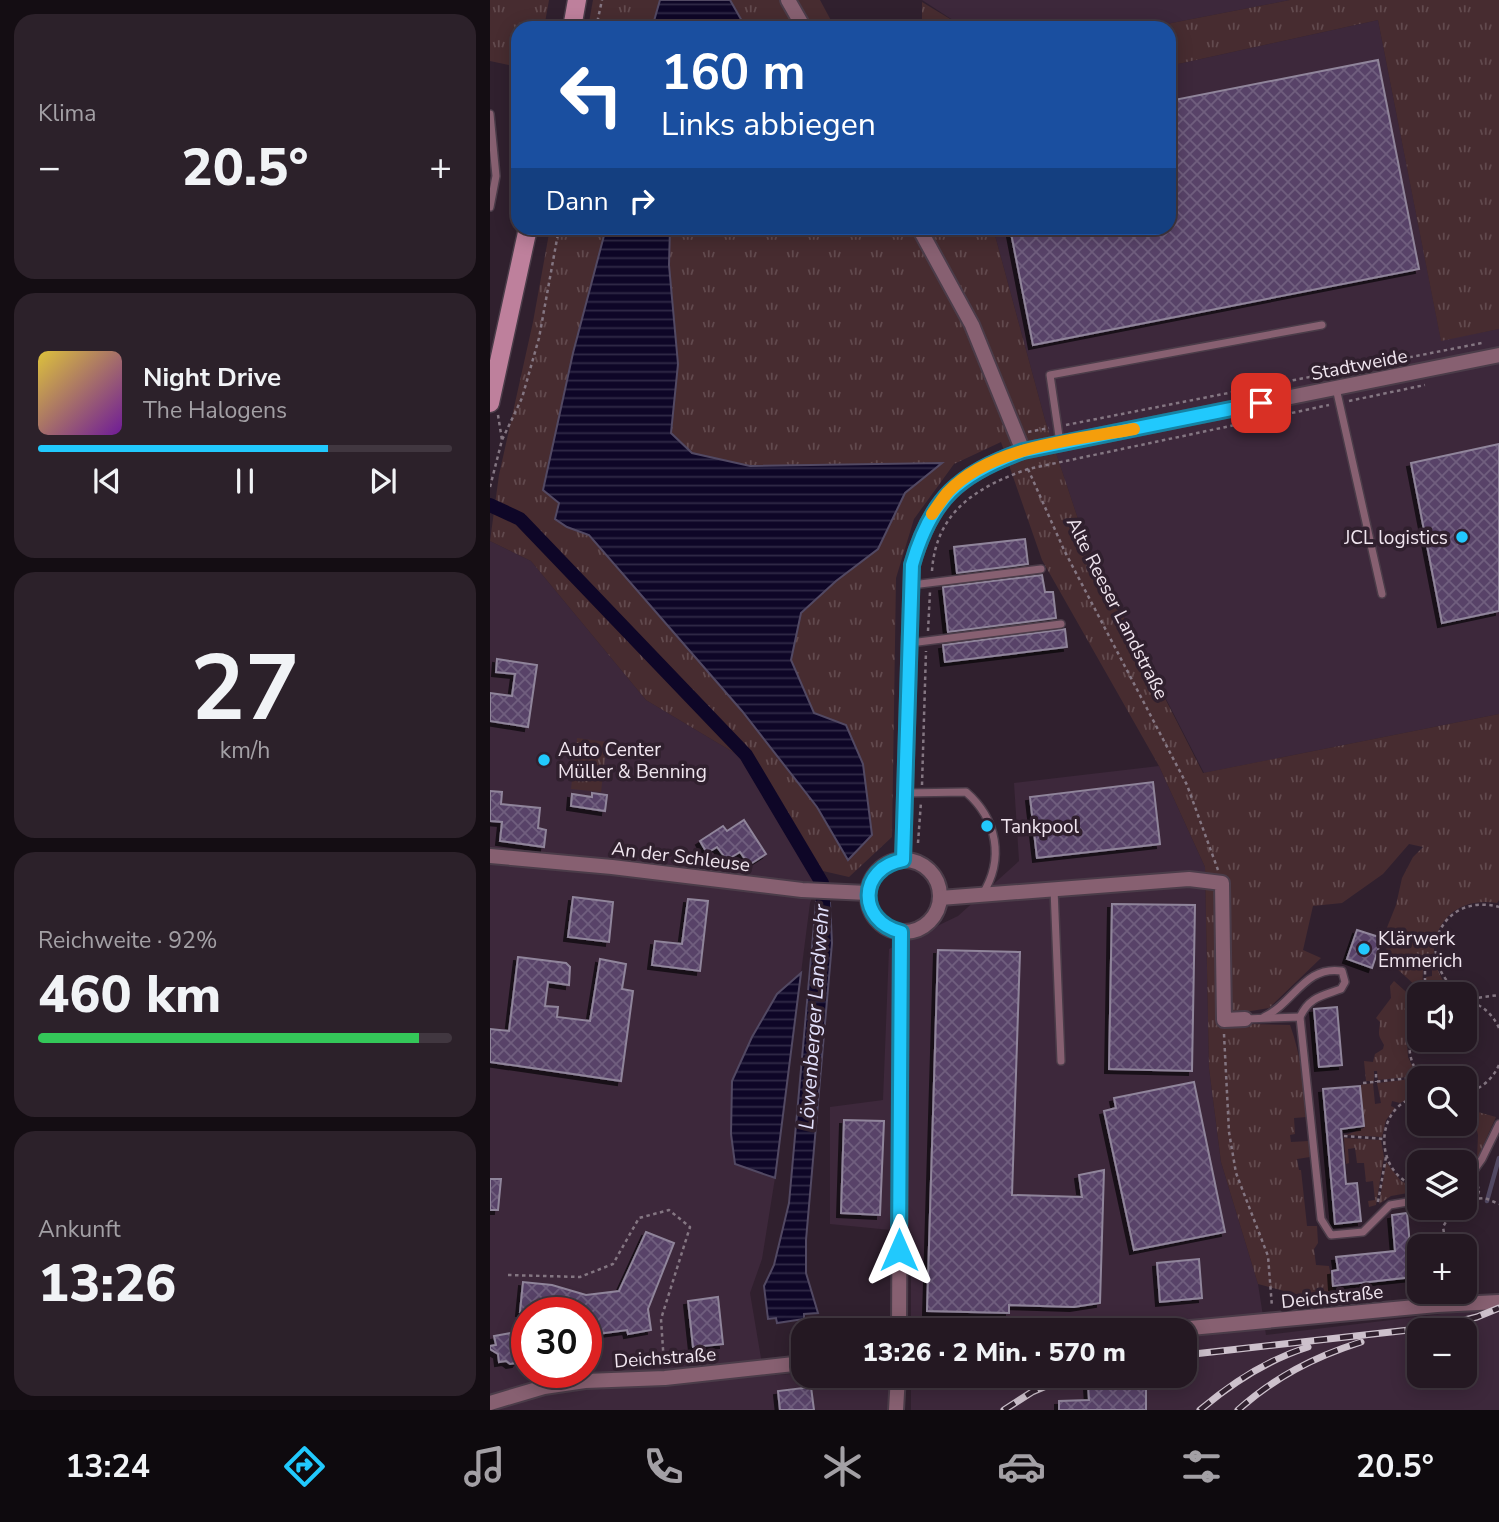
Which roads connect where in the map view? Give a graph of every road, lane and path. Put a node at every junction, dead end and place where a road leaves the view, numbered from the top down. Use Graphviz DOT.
graph roads {
  1 [pos="578,0"];
  2 [pos="602,0"];
  3 [pos="788,0"];
  4 [pos="574,21"];
  5 [pos="598,21"];
  6 [pos="800,21"];
  7 [pos="490,114"];
  8 [pos="490,207"];
  9 [pos="526,235"];
  10 [pos="558,235"];
  11 [pos="923,235"];
  12 [pos="1322,325"];
  13 [pos="1486,342"];
  14 [pos="1499,355"];
  15 [pos="1433,384"];
  16 [pos="1336,388"];
  17 [pos="491,394"];
  18 [pos="1340,403"];
  19 [pos="1057,426"];
  20 [pos="1017,434"];
  21 [pos="1060,443"];
  22 [pos="1023,451"];
  23 [pos="1028,469"];
  24 [pos="492,480"];
  25 [pos="490,487"];
  26 [pos="1041,569"];
  27 [pos="931,583"];
  28 [pos="912,585"];
  29 [pos="1382,594"];
  30 [pos="1060,624"];
  31 [pos="927,640"];
  32 [pos="909,643"];
  33 [pos="922,792"];
  34 [pos="904,793"];
  35 [pos="902,853"];
  36 [pos="490,856"];
  37 [pos="1222,883"];
  38 [pos="1054,889"];
  39 [pos="868,893"];
  40 [pos="982,895"];
  41 [pos="940,898"];
  42 [pos="1499,907"];
  43 [pos="901,932"];
  44 [pos="1437,962"];
  45 [pos="1446,980"];
  46 [pos="1425,982"];
  47 [pos="1448,982"];
  48 [pos="1499,995"];
  49 [pos="1477,998"];
  50 [pos="1477,1005"];
  51 [pos="1300,1017"];
  52 [pos="1252,1019"];
  53 [pos="1224,1020"];
  54 [pos="1498,1025"];
  55 [pos="1061,1060"];
  56 [pos="1499,1065"];
  57 [pos="1376,1074"];
  58 [pos="1407,1079"];
  59 [pos="1363,1083"];
  60 [pos="1376,1083"];
  61 [pos="1477,1088"];
  62 [pos="1407,1102"];
  63 [pos="1499,1124"];
  64 [pos="1344,1136"];
  65 [pos="1384,1139"];
  66 [pos="1386,1157"];
  67 [pos="1477,1166"];
  68 [pos="1407,1182"];
  69 [pos="1477,1199"];
  70 [pos="1407,1202"];
  71 [pos="1499,1204"];
  72 [pos="1379,1214"];
  73 [pos="508,1275"];
  74 [pos="1499,1302"];
  75 [pos="899,1318"];
  76 [pos="1273,1321"];
  77 [pos="1197,1328"];
  78 [pos="791,1364"];
  79 [pos="665,1378"];
  80 [pos="897,1388"];
  81 [pos="490,1403"];
  82 [pos="896,1410"];
  1 -- 4 [label="main road"];
  2 -- 5 [label="path"];
  3 -- 6 [label="street"];
  7 -- 8 [label="lane"];
  9 -- 17 [label="main road"];
  10 -- 24 [label="path"];
  11 -- 20 [label="street"];
  12 -- 19 [label="lane"];
  13 -- 19 [label="path"];
  14 -- 16 [label="street, Stadtweide"];
  15 -- 18 [label="path"];
  16 -- 18 [label="lane"];
  16 -- 21 [label="street, Stadtweide"];
  18 -- 23 [label="path"];
  18 -- 29 [label="lane"];
  19 -- 20 [label="path"];
  19 -- 21 [label="lane"];
  20 -- 22 [label="street"];
  21 -- 22 [label="street, Stadtweide"];
  22 -- 23 [label="path, Alte Reeser Landstraße"];
  22 -- 28 [label="street, Stadtweide"];
  23 -- 27 [label="path"];
  23 -- 37 [label="path, Alte Reeser Landstraße"];
  24 -- 25 [label="path"];
  26 -- 27 [label="lane"];
  27 -- 28 [label="lane"];
  27 -- 31 [label="path"];
  28 -- 32 [label="street, Stadtweide"];
  30 -- 31 [label="lane"];
  31 -- 32 [label="lane"];
  31 -- 33 [label="path"];
  32 -- 34 [label="street, Stadtweide"];
  33 -- 34 [label="lane"];
  33 -- 35 [label="path"];
  33 -- 40 [label="lane"];
  34 -- 35 [label="street, Stadtweide"];
  35 -- 39 [label="street"];
  35 -- 41 [label="street"];
  36 -- 39 [label="street, An der Schleuse"];
  37 -- 38 [label="street"];
  37 -- 53 [label="street"];
  38 -- 40 [label="street"];
  38 -- 55 [label="lane"];
  39 -- 43 [label="street"];
  40 -- 41 [label="street"];
  41 -- 43 [label="street"];
  42 -- 44 [label="path"];
  43 -- 75 [label="street"];
  44 -- 45 [label="path"];
  44 -- 46 [label="path"];
  45 -- 47 [label="path"];
  48 -- 49 [label="path"];
  50 -- 54 [label="path"];
  51 -- 52 [label="lane"];
  51 -- 52 [label="lane"];
  51 -- 72 [label="lane"];
  52 -- 53 [label="street"];
  53 -- 76 [label="path"];
  56 -- 61 [label="path"];
  57 -- 60 [label="path"];
  58 -- 60 [label="path"];
  59 -- 60 [label="path"];
  62 -- 65 [label="path"];
  63 -- 67 [label="lane"];
  64 -- 65 [label="path"];
  65 -- 66 [label="path"];
  66 -- 68 [label="path"];
  66 -- 72 [label="path"];
  69 -- 71 [label="path"];
  70 -- 72 [label="lane"];
  73 -- 79 [label="path"];
  74 -- 76 [label="street, Deichstraße"];
  76 -- 77 [label="street, Deichstraße"];
  78 -- 79 [label="street, Deichstraße"];
  79 -- 81 [label="street, Deichstraße"];
  80 -- 82 [label="street"];
}
